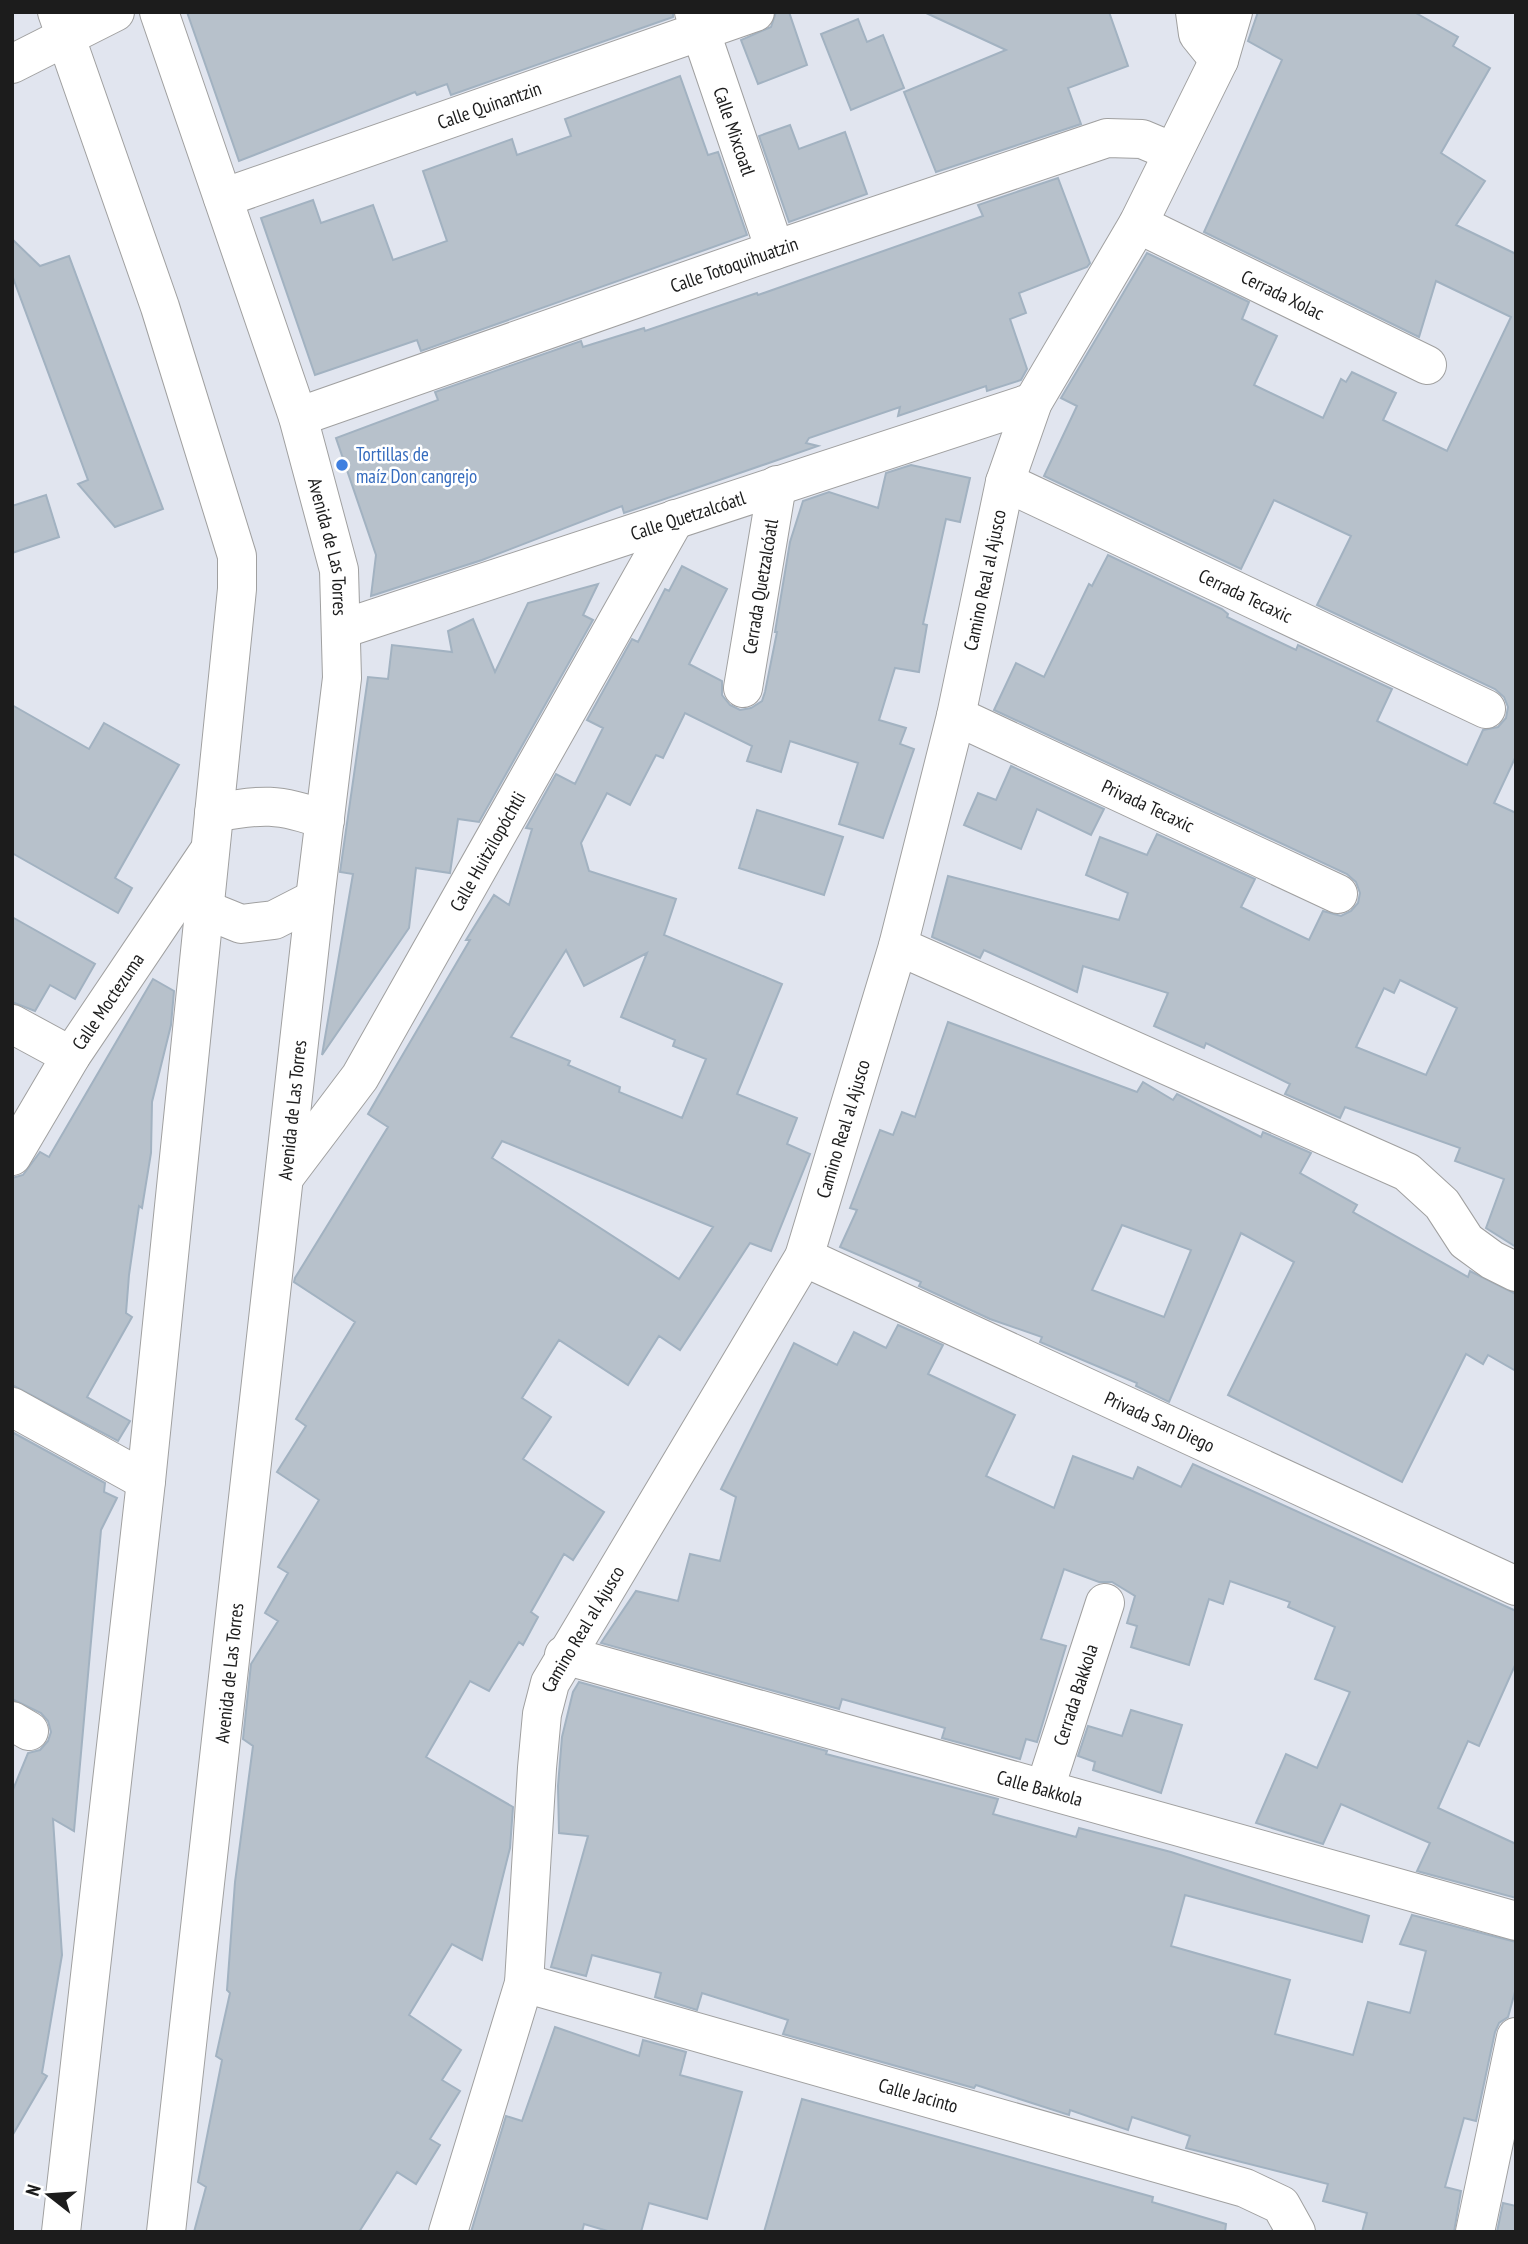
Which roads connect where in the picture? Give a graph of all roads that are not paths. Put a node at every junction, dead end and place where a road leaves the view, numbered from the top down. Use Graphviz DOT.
graph roads {
  1 [pos="116,12"];
  2 [pos="159,12"];
  3 [pos="755,12"];
  4 [pos="1195,12"];
  5 [pos="1233,12"];
  6 [pos="698,22"];
  7 [pos="61,24"];
  8 [pos="1219,60"];
  9 [pos="12,64"];
  10 [pos="1173,152"];
  11 [pos="223,198"];
  12 [pos="1138,224"];
  13 [pos="775,250"];
  14 [pos="1427,365"];
  15 [pos="1033,402"];
  16 [pos="298,417"];
  17 [pos="1005,482"];
  18 [pos="778,485"];
  19 [pos="675,519"];
  20 [pos="342,629"];
  21 [pos="743,688"];
  22 [pos="1486,709"];
  23 [pos="956,716"];
  24 [pos="325,820"];
  25 [pos="212,831"];
  26 [pos="1338,894"];
  27 [pos="314,900"];
  28 [pos="204,909"];
  29 [pos="898,946"];
  30 [pos="12,1024"];
  31 [pos="71,1056"];
  32 [pos="12,1156"];
  33 [pos="286,1175"];
  34 [pos="804,1256"];
  35 [pos="1516,1272"];
  36 [pos="12,1407"];
  37 [pos="146,1481"];
  38 [pos="1516,1586"];
  39 [pos="1105,1603"];
  40 [pos="564,1655"];
  41 [pos="1045,1788"];
  42 [pos="1516,1921"];
  43 [pos="524,1983"];
  44 [pos="1516,2037"];
  45 [pos="61,2232"];
  46 [pos="166,2232"];
  47 [pos="448,2232"];
  48 [pos="1296,2232"];
  49 [pos="1475,2232"];
  1 -- 7 [label="street"];
  2 -- 11 [label="street, Avenida de Las Torres"];
  3 -- 6 [label="street, Calle Quinantzin"];
  4 -- 8 [label="street"];
  5 -- 8 [label="street, Camino Real al Ajusco"];
  6 -- 11 [label="street, Calle Quinantzin"];
  6 -- 13 [label="street, Calle Mixcoatl"];
  7 -- 9 [label="street"];
  7 -- 25 [label="street"];
  8 -- 10 [label="street, Camino Real al Ajusco"];
  10 -- 12 [label="street, Camino Real al Ajusco"];
  10 -- 13 [label="street, Calle Totoquihuatzin"];
  11 -- 16 [label="street, Avenida de Las Torres"];
  12 -- 14 [label="street, Cerrada Xolac"];
  12 -- 15 [label="street, Camino Real al Ajusco"];
  13 -- 16 [label="street, Calle Totoquihuatzin"];
  15 -- 17 [label="street, Camino Real al Ajusco"];
  15 -- 18 [label="street, Calle Quetzalcóatl"];
  16 -- 20 [label="street, Avenida de Las Torres"];
  17 -- 22 [label="street, Cerrada Tecaxic"];
  17 -- 23 [label="street, Camino Real al Ajusco"];
  18 -- 19 [label="street, Calle Quetzalcóatl"];
  18 -- 21 [label="street, Cerrada Quetzalcóatl"];
  19 -- 20 [label="street, Calle Quetzalcóatl"];
  19 -- 33 [label="street, Calle Huitzilopóchtli"];
  20 -- 24 [label="street, Avenida de Las Torres"];
  23 -- 26 [label="street, Privada Tecaxic"];
  23 -- 29 [label="street, Camino Real al Ajusco"];
  24 -- 25 [label="street"];
  24 -- 27 [label="street, Avenida de Las Torres"];
  25 -- 28 [label="street"];
  25 -- 31 [label="street, Calle Moctezuma"];
  27 -- 28 [label="street"];
  27 -- 33 [label="street, Avenida de Las Torres"];
  28 -- 37 [label="street"];
  29 -- 34 [label="street, Camino Real al Ajusco"];
  29 -- 35 [label="street"];
  30 -- 31 [label="street"];
  31 -- 32 [label="street, Calle Moctezuma"];
  33 -- 46 [label="street, Avenida de Las Torres"];
  34 -- 38 [label="street, Privada San Diego"];
  34 -- 40 [label="street, Camino Real al Ajusco"];
  36 -- 37 [label="street"];
  37 -- 45 [label="street"];
  39 -- 41 [label="street, Cerrada Bakkola"];
  40 -- 41 [label="street, Calle Bakkola"];
  40 -- 43 [label="street, Camino Real al Ajusco"];
  41 -- 42 [label="street, Calle Bakkola"];
  43 -- 47 [label="street, Camino Real al Ajusco"];
  43 -- 48 [label="street, Calle Jacinto"];
  44 -- 49 [label="street"];
}
